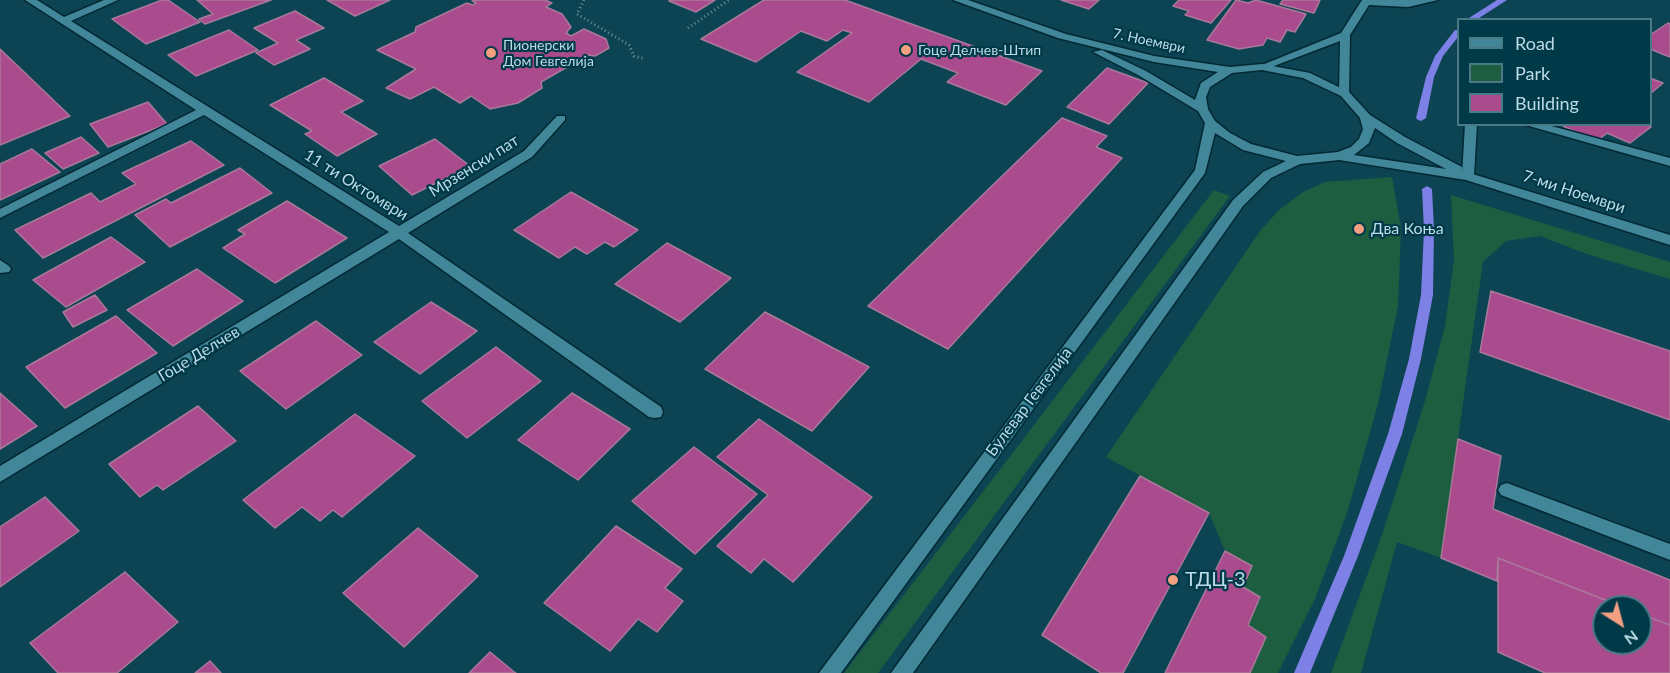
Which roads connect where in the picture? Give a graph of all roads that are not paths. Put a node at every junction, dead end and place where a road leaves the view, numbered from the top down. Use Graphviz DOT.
graph roads {
  1 [pos="30,0"];
  2 [pos="113,0"];
  3 [pos="958,0"];
  4 [pos="1433,0"];
  5 [pos="1366,1"];
  6 [pos="62,21"];
  7 [pos="1345,35"];
  8 [pos="1062,36"];
  9 [pos="1262,67"];
  10 [pos="1230,70"];
  11 [pos="1346,94"];
  12 [pos="1202,109"];
  13 [pos="204,110"];
  14 [pos="1366,117"];
  15 [pos="561,118"];
  16 [pos="1211,123"];
  17 [pos="1471,126"];
  18 [pos="1535,126"];
  19 [pos="1340,156"];
  20 [pos="1297,159"];
  21 [pos="1670,162"];
  22 [pos="1468,176"];
  23 [pos="0,214"];
  24 [pos="398,232"];
  25 [pos="1670,240"];
  26 [pos="655,412"];
  27 [pos="0,475"];
  28 [pos="1507,490"];
  29 [pos="1670,552"];
  30 [pos="829,673"];
  31 [pos="901,673"];
  1 -- 6 [label="main road, 11 ти Октомври"];
  2 -- 6 [label="main road"];
  3 -- 8 [label="main road, 7. Ноември"];
  4 -- 5 [label="main road"];
  5 -- 7 [label="main road"];
  6 -- 13 [label="main road, 11 ти Октомври"];
  7 -- 9 [label="main road"];
  7 -- 11 [label="main road"];
  8 -- 10 [label="main road, 7. Ноември"];
  8 -- 12 [label="main road, 7. Ноември"];
  9 -- 10 [label="main road"];
  9 -- 11 [label="main road"];
  10 -- 12 [label="main road"];
  11 -- 14 [label="main road"];
  12 -- 16 [label="main road"];
  13 -- 23 [label="main road"];
  13 -- 24 [label="main road, 11 ти Октомври"];
  14 -- 19 [label="main road"];
  14 -- 22 [label="main road"];
  15 -- 24 [label="main road, Мрзенски пат"];
  16 -- 20 [label="main road"];
  16 -- 30 [label="main road, Булевар Гевгелија"];
  17 -- 22 [label="main road"];
  18 -- 21 [label="main road"];
  19 -- 20 [label="main road"];
  19 -- 22 [label="main road"];
  20 -- 31 [label="main road"];
  22 -- 25 [label="main road, 7-ми Ноември"];
  24 -- 26 [label="main road, 11 ти Октомври"];
  24 -- 27 [label="main road, Гоце Делчев"];
  28 -- 29 [label="main road"];
}
